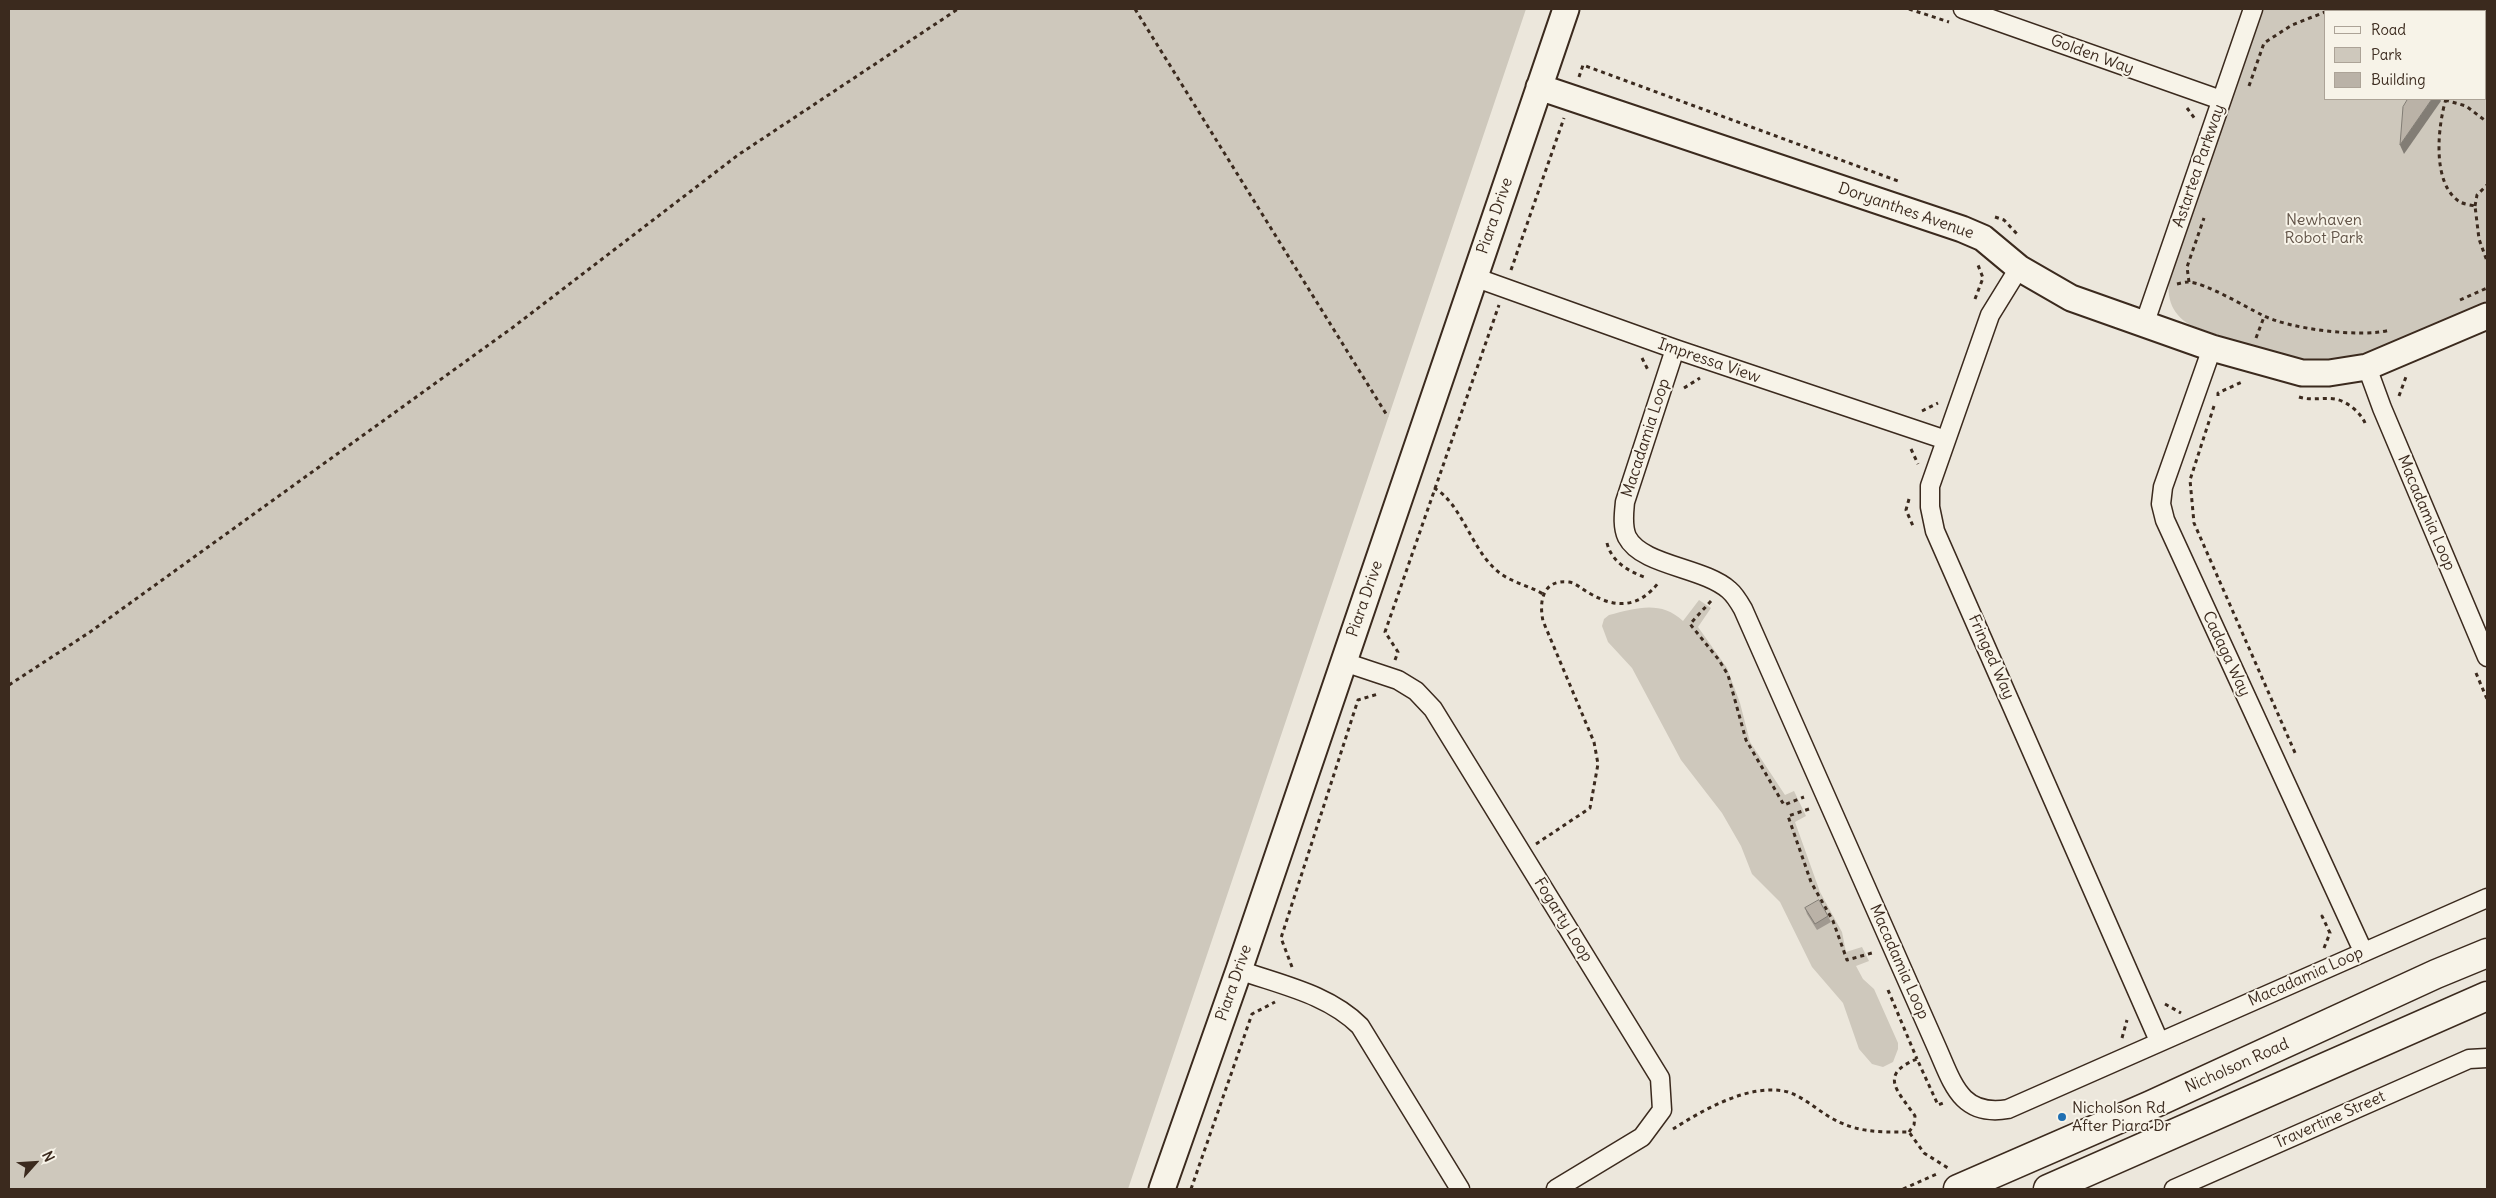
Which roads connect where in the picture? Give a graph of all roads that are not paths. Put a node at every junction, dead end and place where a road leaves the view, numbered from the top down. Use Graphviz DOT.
graph roads {
  1 [pos="1566,9"];
  2 [pos="1963,9"];
  3 [pos="2253,9"];
  4 [pos="1539,87"];
  5 [pos="2221,100"];
  6 [pos="2020,268"];
  7 [pos="1474,278"];
  8 [pos="2487,316"];
  9 [pos="2145,322"];
  10 [pos="2212,348"];
  11 [pos="1675,349"];
  12 [pos="2367,367"];
  13 [pos="1946,440"];
  14 [pos="2487,657"];
  15 [pos="1344,662"];
  16 [pos="2487,898"];
  17 [pos="2363,951"];
  18 [pos="2487,953"];
  19 [pos="1239,970"];
  20 [pos="2487,996"];
  21 [pos="2160,1041"];
  22 [pos="2487,1058"];
  23 [pos="1954,1179"];
  24 [pos="1162,1189"];
  25 [pos="1460,1189"];
  26 [pos="1556,1189"];
  27 [pos="2048,1189"];
  28 [pos="2174,1189"];
  1 -- 4 [label="street, Piara Drive"];
  2 -- 5 [label="street, Golden Way"];
  3 -- 5 [label="street, Astartea Parkway"];
  4 -- 6 [label="street, Doryanthes Avenue"];
  4 -- 7 [label="street, Piara Drive"];
  5 -- 9 [label="street, Astartea Parkway"];
  6 -- 9 [label="street, Doryanthes Avenue"];
  6 -- 13 [label="street, Fringed Way"];
  7 -- 11 [label="street, Impressa View"];
  7 -- 15 [label="street, Piara Drive"];
  8 -- 12 [label="street, Doryanthes Avenue"];
  9 -- 10 [label="street, Doryanthes Avenue"];
  10 -- 12 [label="street, Doryanthes Avenue"];
  10 -- 17 [label="street, Cadaga Way"];
  11 -- 13 [label="street, Impressa View"];
  11 -- 21 [label="street, Macadamia Loop"];
  12 -- 14 [label="street, Macadamia Loop"];
  13 -- 21 [label="street, Fringed Way"];
  15 -- 19 [label="street, Piara Drive"];
  15 -- 26 [label="street, Fogarty Loop"];
  16 -- 17 [label="street, Macadamia Loop"];
  17 -- 21 [label="street, Macadamia Loop"];
  18 -- 23 [label="main road, Nicholson Road"];
  19 -- 24 [label="street, Piara Drive"];
  19 -- 25 [label="street"];
  20 -- 27 [label="main road"];
  22 -- 28 [label="street, Travertine Street"];
}
